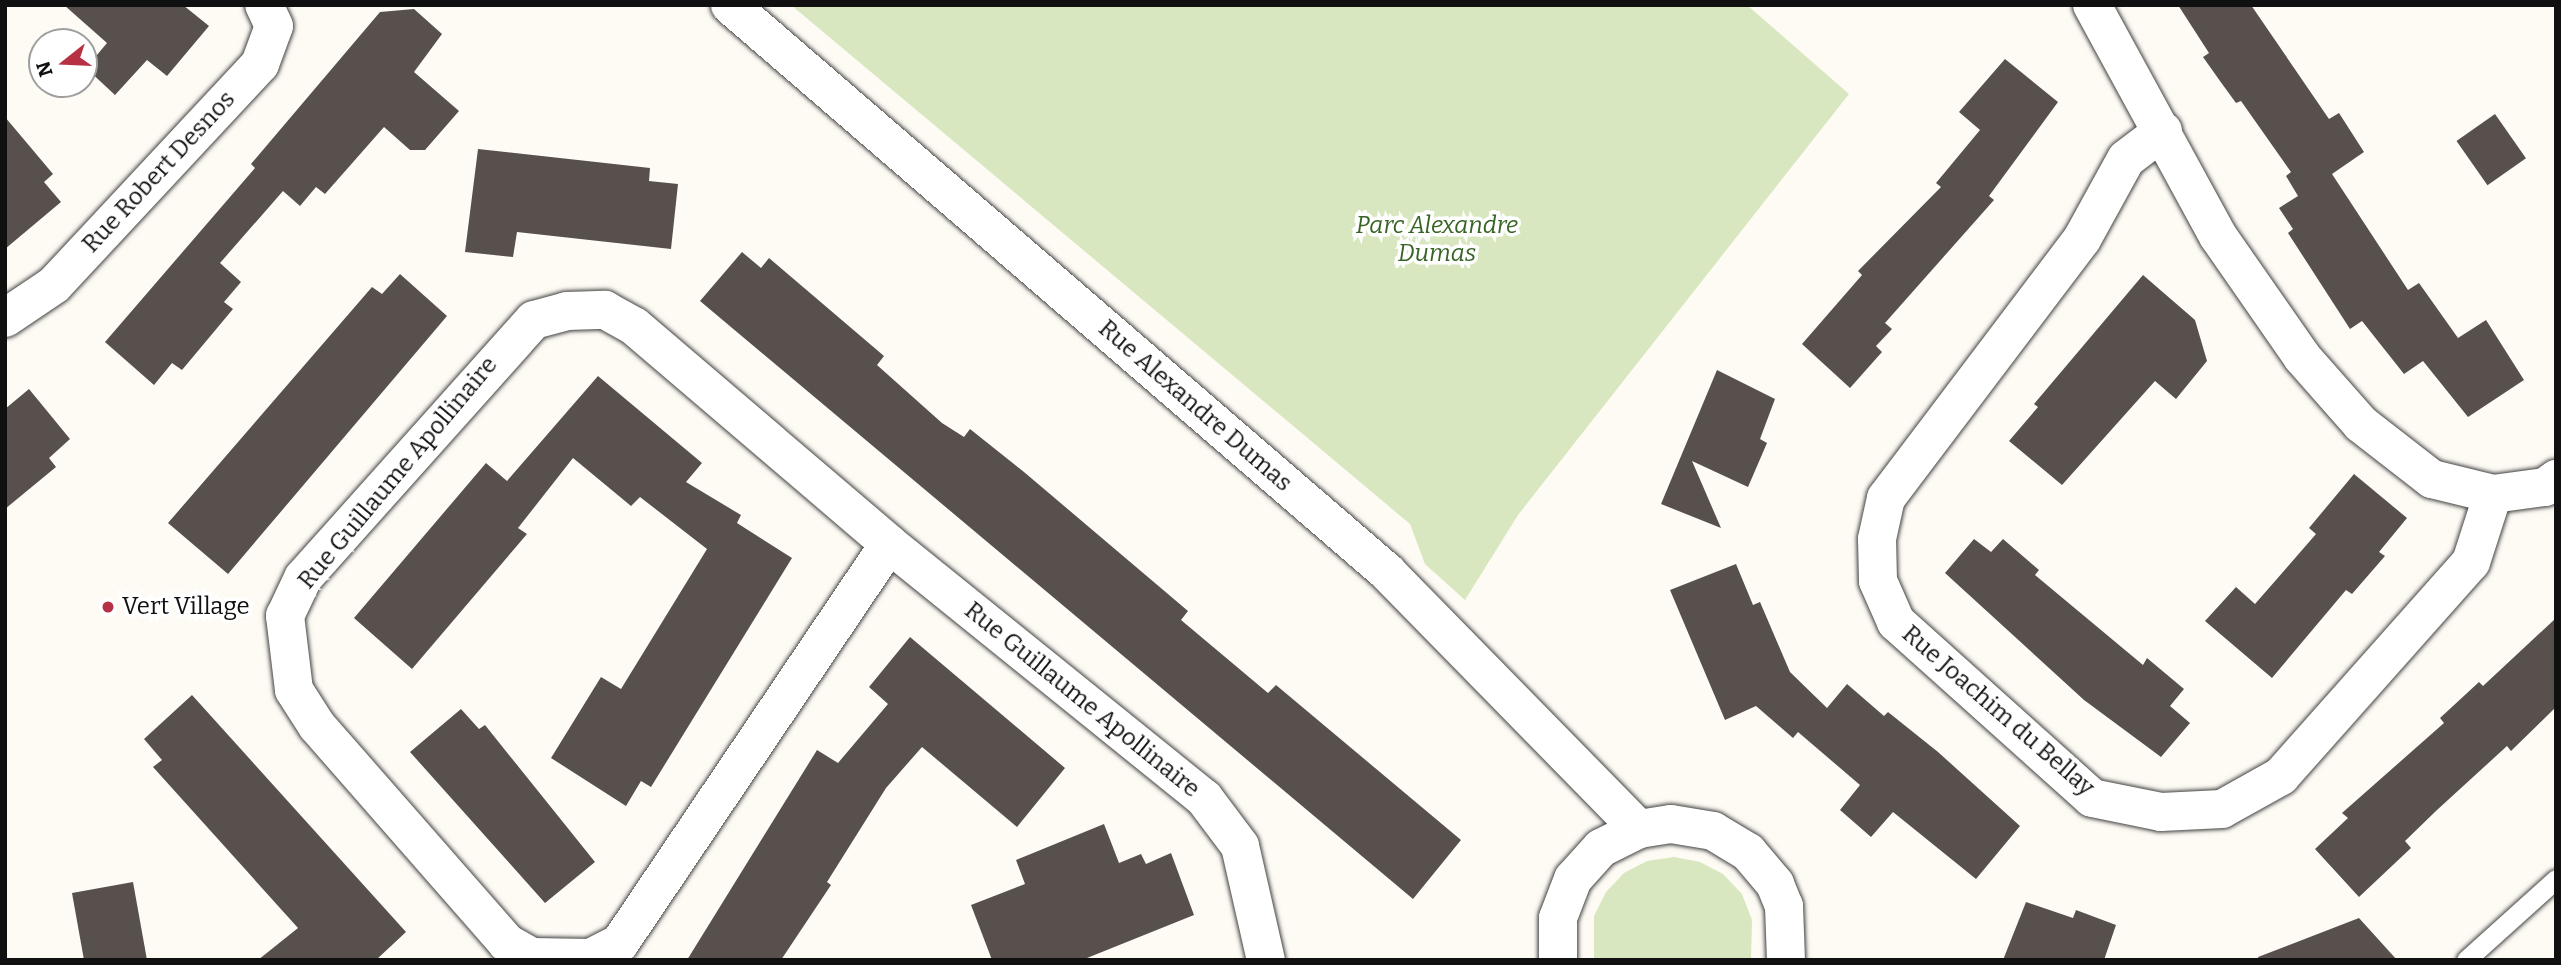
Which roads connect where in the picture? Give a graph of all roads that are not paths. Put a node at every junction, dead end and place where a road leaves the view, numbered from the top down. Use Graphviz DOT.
graph roads {
  1 [pos="264,5"];
  2 [pos="730,5"];
  3 [pos="2092,5"];
  4 [pos="2164,131"];
  5 [pos="5,318"];
  6 [pos="2556,479"];
  7 [pos="2493,494"];
  8 [pos="889,544"];
  9 [pos="1639,829"];
  10 [pos="2556,879"];
  11 [pos="1794,955"];
  12 [pos="1266,960"];
  13 [pos="1558,960"];
  14 [pos="2466,960"];
  1 -- 5 [label="street, Rue Robert Desnos"];
  2 -- 9 [label="street, Rue Alexandre Dumas"];
  3 -- 4 [label="street"];
  4 -- 7 [label="street"];
  4 -- 7 [label="street, Rue Joachim du Bellay"];
  6 -- 7 [label="street"];
  8 -- 8 [label="street, Rue Guillaume Apollinaire"];
  8 -- 12 [label="street, Rue Guillaume Apollinaire"];
  9 -- 11 [label="street"];
  9 -- 13 [label="street"];
  10 -- 14 [label="lane"];
}
